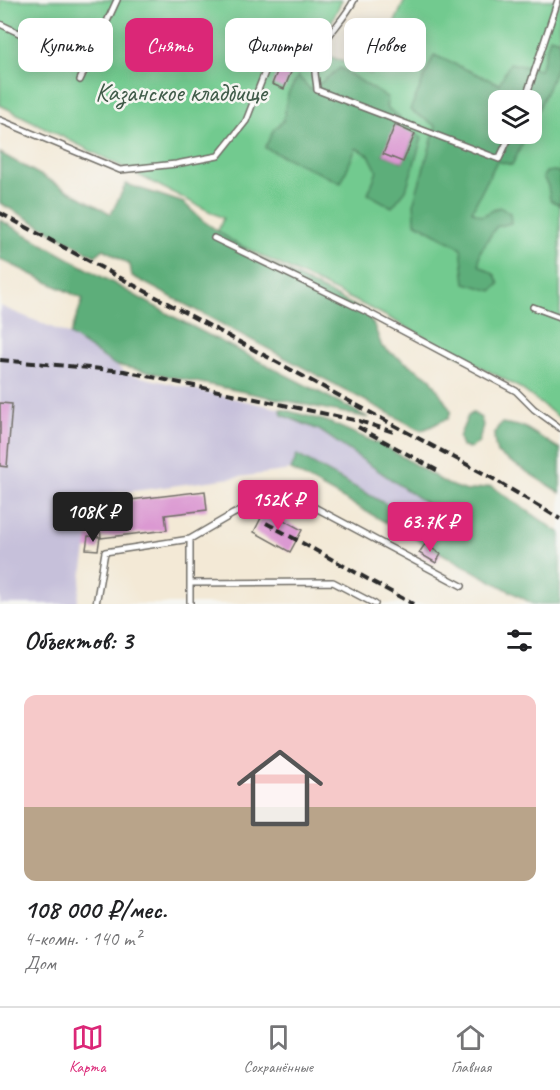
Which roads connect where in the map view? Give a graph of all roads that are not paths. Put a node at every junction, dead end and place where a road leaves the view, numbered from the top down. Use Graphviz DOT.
graph roads {
  1 [pos="117,0"];
  2 [pos="354,0"];
  3 [pos="558,0"];
  4 [pos="108,18"];
  5 [pos="0,24"];
  6 [pos="332,32"];
  7 [pos="18,33"];
  8 [pos="83,72"];
  9 [pos="265,72"];
  10 [pos="316,72"];
  11 [pos="80,80"];
  12 [pos="528,90"];
  13 [pos="0,120"];
  14 [pos="506,144"];
  15 [pos="214,238"];
  16 [pos="533,307"];
  17 [pos="560,317"];
  18 [pos="560,428"];
  19 [pos="190,539"];
  20 [pos="190,583"];
  21 [pos="462,586"];
  22 [pos="96,604"];
  23 [pos="190,604"];
  24 [pos="375,604"];
  1 -- 4 [label="lane"];
  2 -- 6 [label="lane"];
  3 -- 12 [label="lane"];
  5 -- 7 [label="lane"];
  8 -- 11 [label="lane"];
  9 -- 13 [label="lane"];
  10 -- 14 [label="lane"];
  15 -- 18 [label="lane"];
  16 -- 17 [label="lane"];
  19 -- 20 [label="lane"];
  19 -- 21 [label="lane"];
  19 -- 22 [label="lane"];
  20 -- 23 [label="lane"];
  20 -- 24 [label="lane"];
}
